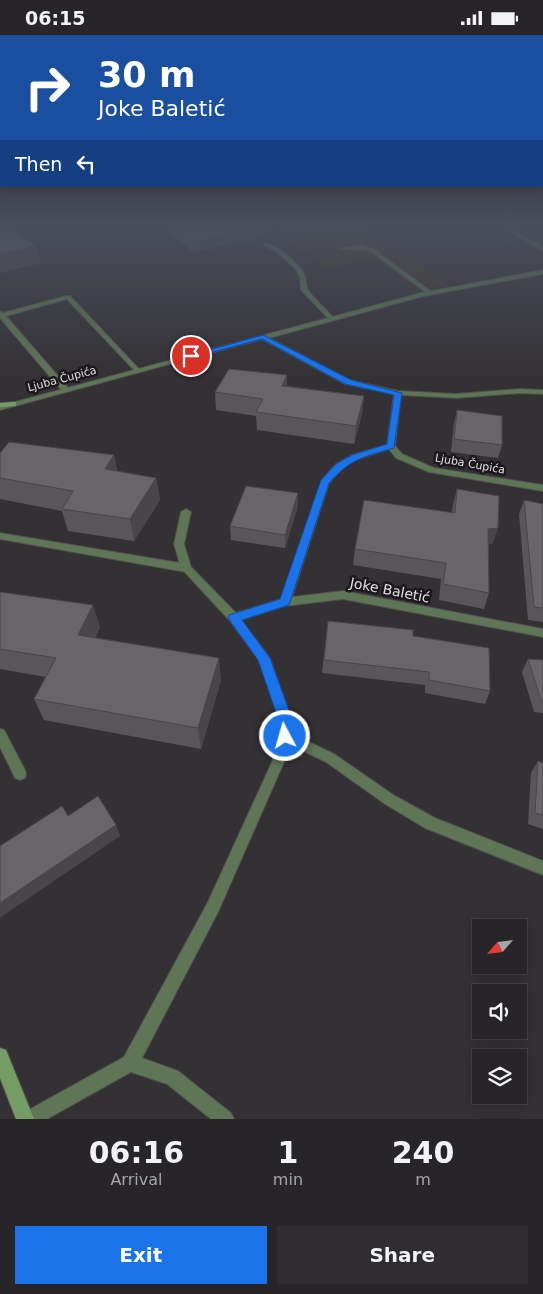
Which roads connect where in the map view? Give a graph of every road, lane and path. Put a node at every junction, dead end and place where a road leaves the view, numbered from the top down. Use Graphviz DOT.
graph roads {
  1 [pos="302,276"];
  2 [pos="407,276"];
  3 [pos="524,276"];
  4 [pos="430,293"];
  5 [pos="1,315"];
  6 [pos="331,318"];
  7 [pos="263,337"];
  8 [pos="137,370"];
  9 [pos="66,390"];
  10 [pos="543,392"];
  11 [pos="398,393"];
  12 [pos="0,407"];
  13 [pos="391,446"];
  14 [pos="543,488"];
  15 [pos="186,512"];
  16 [pos="0,536"];
  17 [pos="186,568"];
  18 [pos="285,602"];
  19 [pos="234,618"];
  20 [pos="543,633"];
  21 [pos="0,734"];
  22 [pos="285,736"];
  23 [pos="20,775"];
  24 [pos="543,868"];
  25 [pos="0,1056"];
  26 [pos="130,1063"];
  27 [pos="218,1116"];
  28 [pos="25,1119"];
  29 [pos="29,1119"];
  1 -- 6 [label="street"];
  2 -- 4 [label="street"];
  3 -- 4 [label="street, Ljuba Čupića"];
  4 -- 6 [label="street, Ljuba Čupića"];
  5 -- 8 [label="street"];
  5 -- 9 [label="street"];
  6 -- 7 [label="street, Ljuba Čupića"];
  7 -- 8 [label="street, Ljuba Čupića"];
  7 -- 11 [label="street"];
  8 -- 9 [label="street, Ljuba Čupića"];
  9 -- 12 [label="street, Ljuba Čupića"];
  10 -- 11 [label="street"];
  11 -- 13 [label="street"];
  13 -- 14 [label="street, Ljuba Čupića"];
  13 -- 18 [label="street"];
  15 -- 17 [label="street"];
  16 -- 17 [label="street"];
  17 -- 19 [label="street"];
  18 -- 19 [label="street, Joke Baletić"];
  18 -- 20 [label="street, Joke Baletić"];
  19 -- 22 [label="street"];
  21 -- 23 [label="street"];
  22 -- 24 [label="street"];
  22 -- 26 [label="street"];
  25 -- 28 [label="street"];
  26 -- 27 [label="street"];
  26 -- 29 [label="street"];
}
